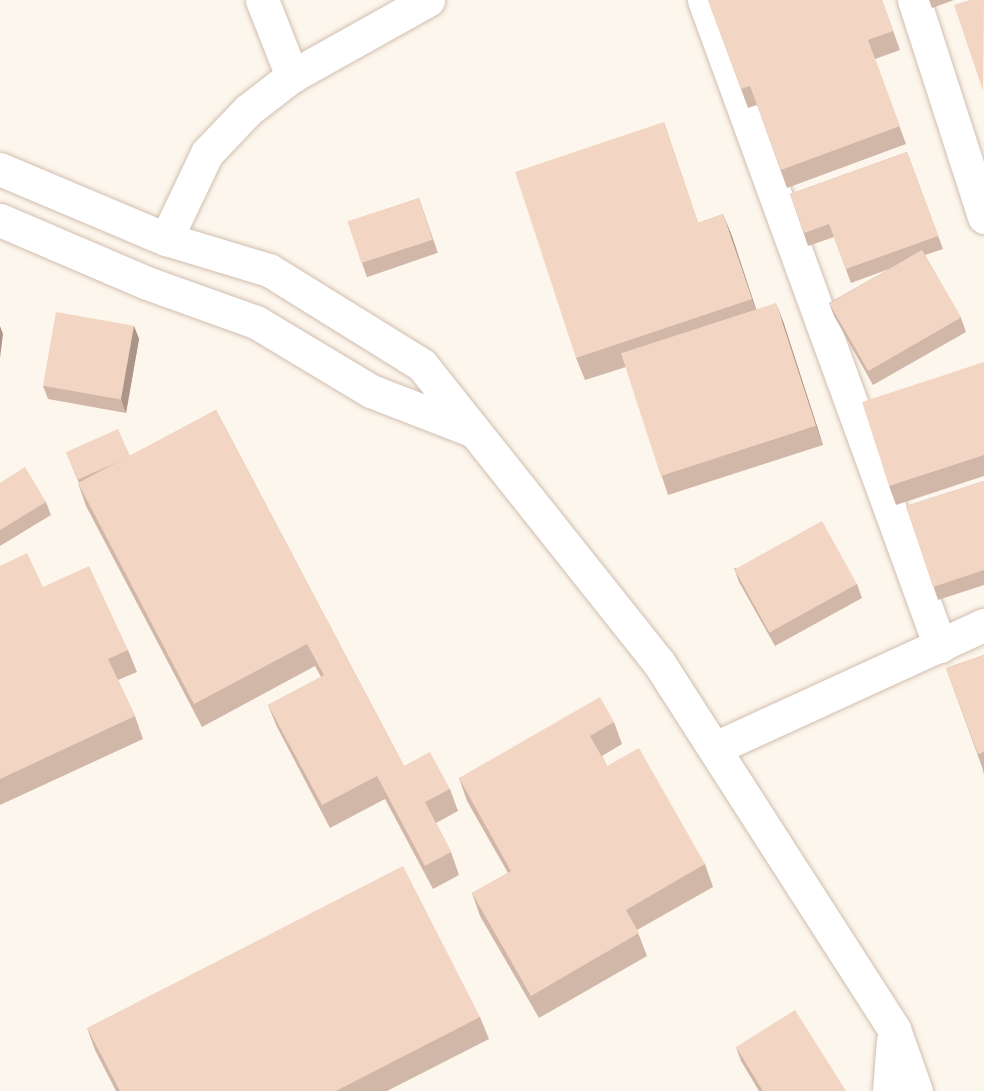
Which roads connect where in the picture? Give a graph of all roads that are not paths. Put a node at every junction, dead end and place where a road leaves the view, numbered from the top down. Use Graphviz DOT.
graph roads {
  1 [pos="262,0"];
  2 [pos="428,0"];
  3 [pos="704,0"];
  4 [pos="914,0"];
  5 [pos="292,76"];
  6 [pos="0,169"];
  7 [pos="984,217"];
  8 [pos="0,220"];
  9 [pos="166,239"];
  10 [pos="475,431"];
  11 [pos="984,626"];
  12 [pos="940,646"];
  13 [pos="715,748"];
  14 [pos="894,1029"];
  15 [pos="889,1091"];
  16 [pos="916,1091"];
  1 -- 5 [label="street"];
  2 -- 5 [label="street"];
  3 -- 12 [label="street"];
  4 -- 7 [label="street"];
  5 -- 9 [label="street"];
  6 -- 9 [label="street"];
  8 -- 10 [label="street"];
  9 -- 10 [label="street"];
  10 -- 13 [label="street"];
  11 -- 12 [label="street"];
  12 -- 13 [label="street"];
  13 -- 14 [label="street"];
  14 -- 15 [label="street"];
  14 -- 16 [label="street"];
}
